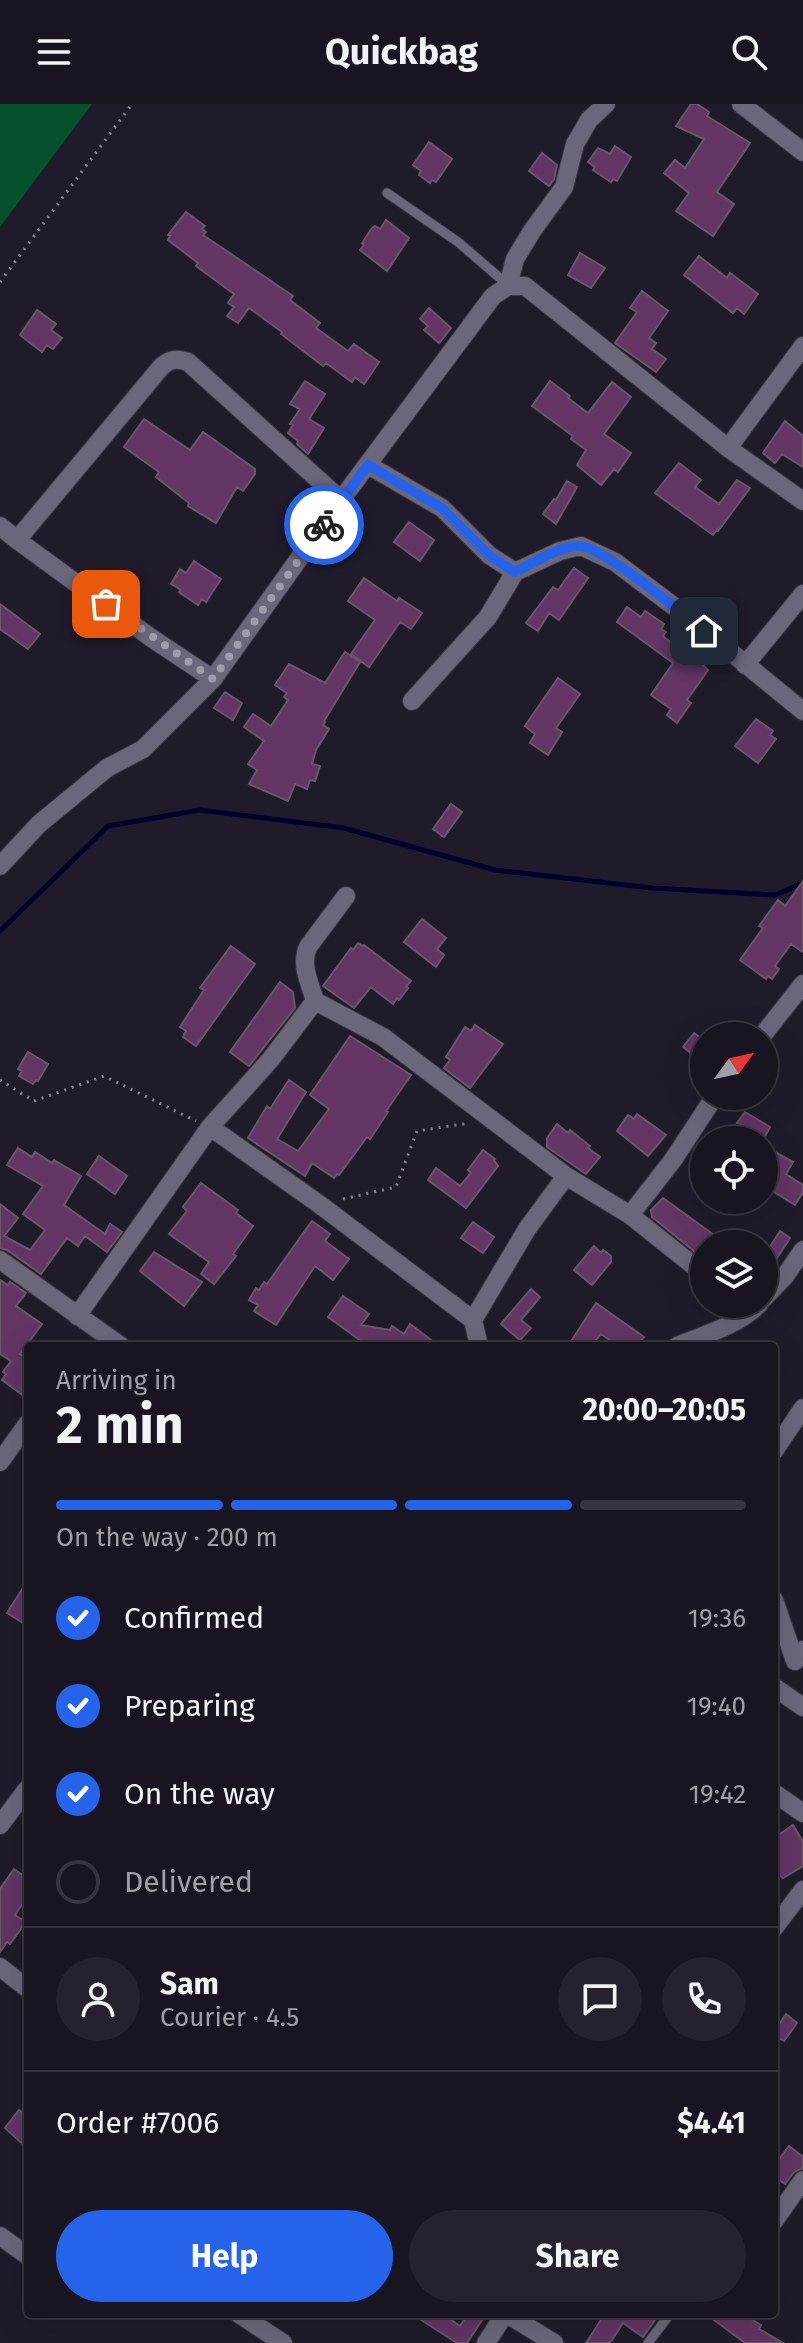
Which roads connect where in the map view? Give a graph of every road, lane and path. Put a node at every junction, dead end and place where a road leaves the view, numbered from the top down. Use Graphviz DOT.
graph roads {
  1 [pos="132,104"];
  2 [pos="606,104"];
  3 [pos="741,104"];
  4 [pos="803,152"];
  5 [pos="387,193"];
  6 [pos="0,282"];
  7 [pos="508,286"];
  8 [pos="803,346"];
  9 [pos="728,448"];
  10 [pos="368,465"];
  11 [pos="341,500"];
  12 [pos="803,501"];
  13 [pos="0,527"];
  14 [pos="17,540"];
  15 [pos="515,572"];
  16 [pos="803,594"];
  17 [pos="745,665"];
  18 [pos="213,679"];
  19 [pos="412,701"];
  20 [pos="803,711"];
  21 [pos="0,866"];
  22 [pos="346,896"];
  23 [pos="803,984"];
  24 [pos="315,1001"];
  25 [pos="773,1022"];
  26 [pos="0,1080"];
  27 [pos="706,1110"];
  28 [pos="491,1120"];
  29 [pos="210,1127"];
  30 [pos="566,1176"];
  31 [pos="319,1204"];
  32 [pos="630,1215"];
  33 [pos="803,1250"];
  34 [pos="0,1260"];
  35 [pos="690,1263"];
  36 [pos="778,1282"];
  37 [pos="77,1316"];
  38 [pos="734,1318"];
  39 [pos="473,1320"];
  40 [pos="95,1339"];
  41 [pos="478,1342"];
  42 [pos="686,1342"];
  43 [pos="803,1408"];
  44 [pos="24,1429"];
  45 [pos="778,1445"];
  46 [pos="0,1462"];
  47 [pos="778,1609"];
  48 [pos="799,1656"];
  49 [pos="778,1685"];
  50 [pos="778,1689"];
  51 [pos="803,1707"];
  52 [pos="24,1793"];
  53 [pos="778,1797"];
  54 [pos="803,1813"];
  55 [pos="2,1818"];
  56 [pos="803,1890"];
  57 [pos="778,1923"];
  58 [pos="0,1967"];
  59 [pos="24,1986"];
  60 [pos="803,2180"];
  61 [pos="778,2215"];
  62 [pos="0,2236"];
  63 [pos="24,2253"];
  64 [pos="245,2318"];
  65 [pos="503,2318"];
  66 [pos="513,2318"];
  67 [pos="667,2318"];
  68 [pos="283,2343"];
  69 [pos="486,2343"];
  70 [pos="554,2343"];
  71 [pos="648,2343"];
  1 -- 6 [label="path"];
  2 -- 7 [label="street"];
  3 -- 4 [label="street"];
  5 -- 7 [label="lane"];
  7 -- 9 [label="street"];
  7 -- 10 [label="street"];
  8 -- 9 [label="street"];
  9 -- 12 [label="street"];
  10 -- 11 [label="street"];
  10 -- 15 [label="street"];
  11 -- 14 [label="street"];
  11 -- 18 [label="street"];
  13 -- 14 [label="street"];
  14 -- 18 [label="street"];
  15 -- 17 [label="street"];
  15 -- 19 [label="street"];
  16 -- 17 [label="street"];
  17 -- 20 [label="street"];
  18 -- 21 [label="street"];
  22 -- 24 [label="street"];
  23 -- 25 [label="street"];
  24 -- 28 [label="street"];
  24 -- 29 [label="street"];
  26 -- 29 [label="path"];
  27 -- 32 [label="street"];
  28 -- 30 [label="street"];
  28 -- 31 [label="path"];
  29 -- 31 [label="street"];
  29 -- 37 [label="street"];
  30 -- 32 [label="street"];
  30 -- 39 [label="street"];
  31 -- 39 [label="street"];
  32 -- 35 [label="street"];
  33 -- 36 [label="street"];
  34 -- 37 [label="street"];
  37 -- 40 [label="street"];
  38 -- 42 [label="street"];
  39 -- 41 [label="street"];
  43 -- 45 [label="street"];
  44 -- 46 [label="street"];
  47 -- 48 [label="street"];
  48 -- 49 [label="street"];
  50 -- 51 [label="street"];
  52 -- 55 [label="street"];
  53 -- 54 [label="street"];
  56 -- 57 [label="street"];
  58 -- 59 [label="street"];
  60 -- 61 [label="street"];
  62 -- 63 [label="street"];
  64 -- 68 [label="street"];
  65 -- 69 [label="street"];
  66 -- 70 [label="street"];
  67 -- 71 [label="lane"];
}
